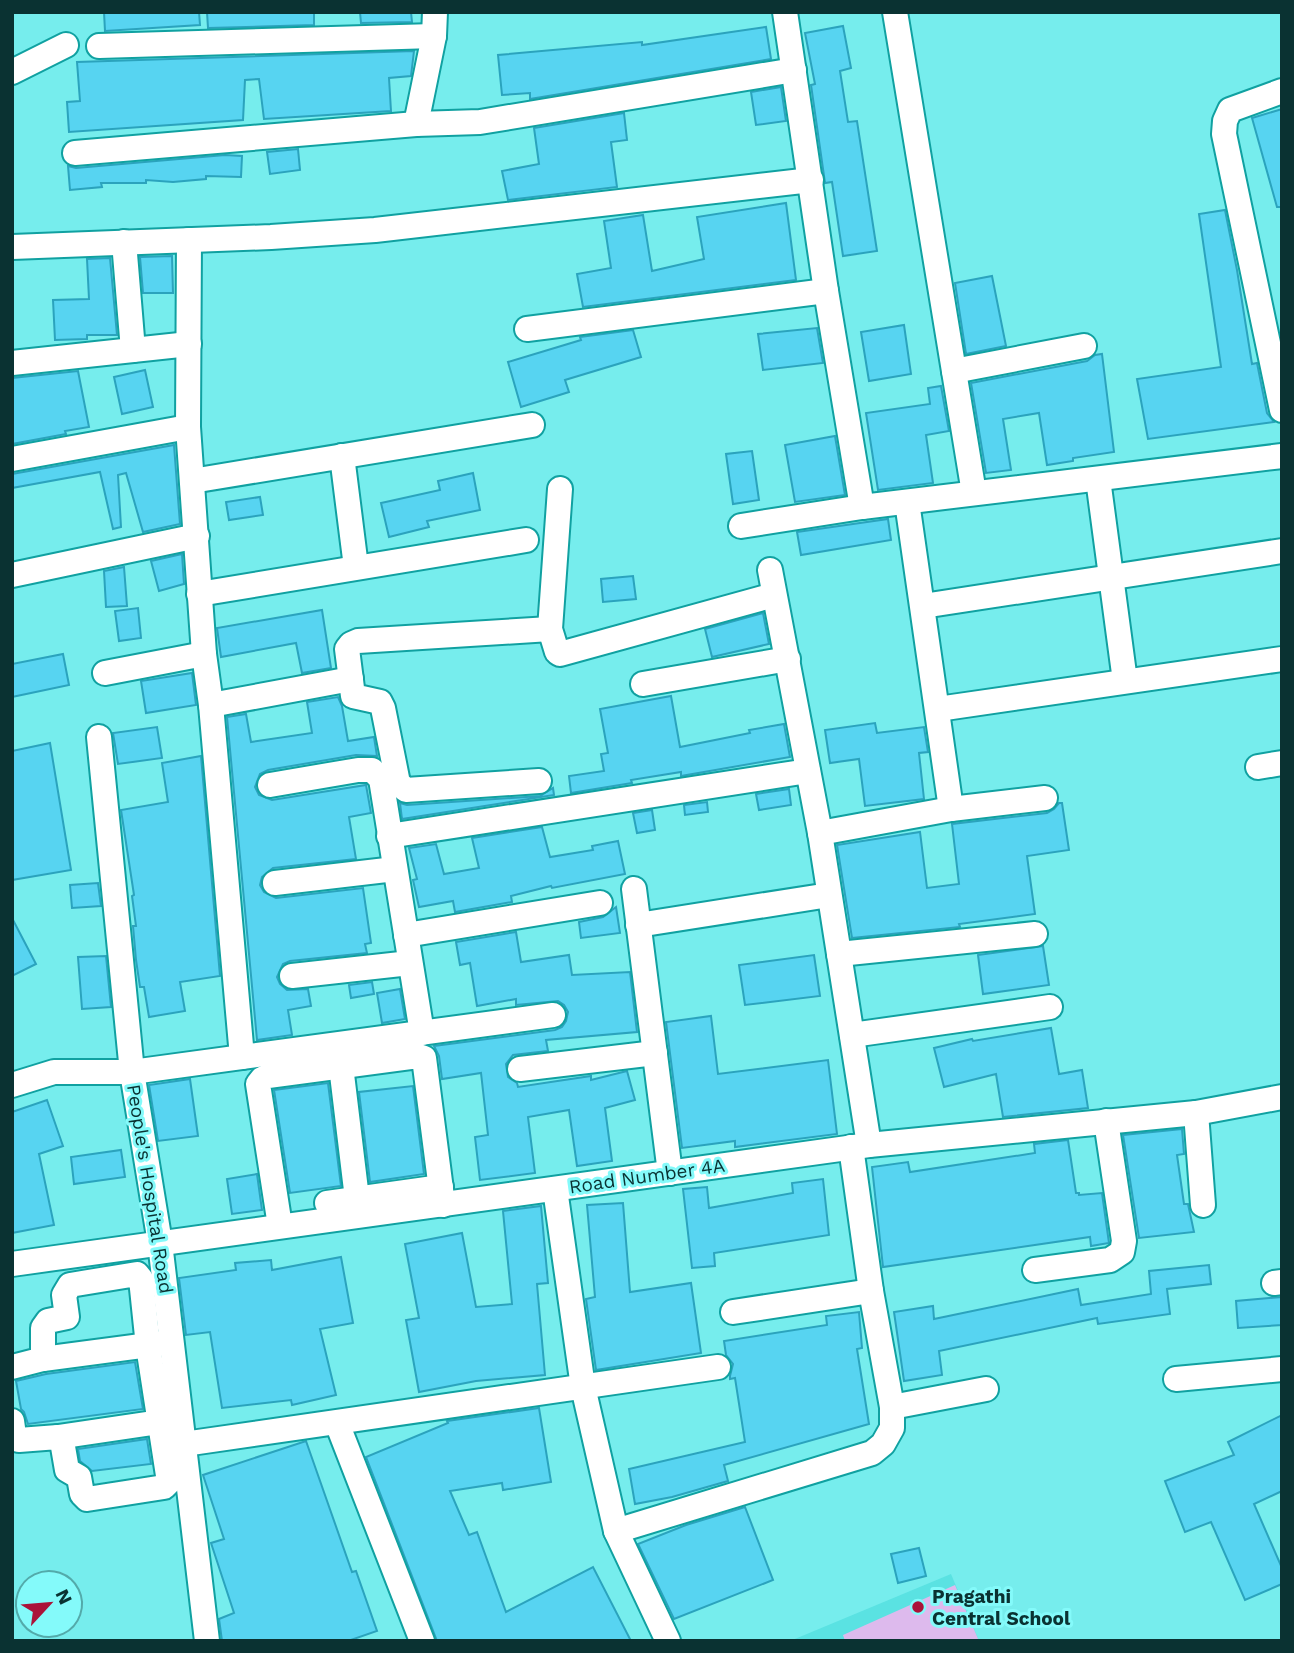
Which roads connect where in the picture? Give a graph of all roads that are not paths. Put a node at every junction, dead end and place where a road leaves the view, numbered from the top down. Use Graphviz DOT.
graph roads {
  1 [pos="785,12"];
  2 [pos="895,12"];
  3 [pos="435,24"];
  4 [pos="66,45"];
  5 [pos="99,46"];
  6 [pos="794,70"];
  7 [pos="12,72"];
  8 [pos="1282,91"];
  9 [pos="416,124"];
  10 [pos="75,153"];
  11 [pos="811,180"];
  12 [pos="189,240"];
  13 [pos="124,242"];
  14 [pos="12,247"];
  15 [pos="826,291"];
  16 [pos="527,329"];
  17 [pos="189,344"];
  18 [pos="1084,346"];
  19 [pos="133,350"];
  20 [pos="12,363"];
  21 [pos="954,371"];
  22 [pos="1282,411"];
  23 [pos="532,425"];
  24 [pos="188,427"];
  25 [pos="342,456"];
  26 [pos="1282,456"];
  27 [pos="12,459"];
  28 [pos="1098,479"];
  29 [pos="192,481"];
  30 [pos="560,489"];
  31 [pos="974,493"];
  32 [pos="907,502"];
  33 [pos="862,507"];
  34 [pos="741,526"];
  35 [pos="197,536"];
  36 [pos="526,540"];
  37 [pos="1282,551"];
  38 [pos="356,567"];
  39 [pos="770,570"];
  40 [pos="12,575"];
  41 [pos="1112,576"];
  42 [pos="199,594"];
  43 [pos="774,595"];
  44 [pos="923,606"];
  45 [pos="550,629"];
  46 [pos="204,654"];
  47 [pos="788,659"];
  48 [pos="1282,659"];
  49 [pos="105,673"];
  50 [pos="351,679"];
  51 [pos="1125,681"];
  52 [pos="643,684"];
  53 [pos="211,705"];
  54 [pos="938,709"];
  55 [pos="99,737"];
  56 [pos="808,771"];
  57 [pos="539,781"];
  58 [pos="270,785"];
  59 [pos="1045,798"];
  60 [pos="951,810"];
  61 [pos="820,833"];
  62 [pos="389,836"];
  63 [pos="395,869"];
  64 [pos="275,883"];
  65 [pos="634,889"];
  66 [pos="829,895"];
  67 [pos="600,903"];
  68 [pos="638,925"];
  69 [pos="1035,934"];
  70 [pos="406,935"];
  71 [pos="839,954"];
  72 [pos="410,963"];
  73 [pos="292,976"];
  74 [pos="1050,1007"];
  75 [pos="553,1015"];
  76 [pos="422,1033"];
  77 [pos="852,1035"];
  78 [pos="655,1053"];
  79 [pos="242,1057"];
  80 [pos="341,1066"];
  81 [pos="520,1069"];
  82 [pos="132,1072"];
  83 [pos="12,1085"];
  84 [pos="1282,1097"];
  85 [pos="1196,1112"];
  86 [pos="1106,1121"];
  87 [pos="860,1146"];
  88 [pos="670,1173"];
  89 [pos="555,1189"];
  90 [pos="442,1196"];
  91 [pos="1203,1205"];
  92 [pos="358,1207"];
  93 [pos="279,1218"];
  94 [pos="160,1243"];
  95 [pos="12,1264"];
  96 [pos="1035,1270"];
  97 [pos="871,1291"];
  98 [pos="733,1312"];
  99 [pos="160,1344"];
  100 [pos="43,1359"];
  101 [pos="12,1367"];
  102 [pos="718,1367"];
  103 [pos="1282,1369"];
  104 [pos="1176,1379"];
  105 [pos="583,1387"];
  106 [pos="986,1389"];
  107 [pos="892,1407"];
  108 [pos="170,1420"];
  109 [pos="12,1421"];
  110 [pos="337,1423"];
  111 [pos="58,1437"];
  112 [pos="184,1444"];
  113 [pos="615,1531"];
  114 [pos="207,1641"];
  115 [pos="422,1641"];
  116 [pos="668,1641"];
  1 -- 6 [label="street"];
  2 -- 21 [label="street"];
  3 -- 5 [label="street"];
  3 -- 9 [label="street"];
  4 -- 7 [label="street"];
  6 -- 9 [label="street"];
  6 -- 11 [label="street"];
  8 -- 22 [label="street"];
  9 -- 10 [label="street"];
  11 -- 12 [label="street"];
  11 -- 15 [label="street"];
  12 -- 13 [label="street"];
  12 -- 17 [label="street"];
  13 -- 14 [label="street"];
  13 -- 19 [label="street"];
  15 -- 16 [label="street"];
  15 -- 33 [label="street"];
  17 -- 19 [label="street"];
  17 -- 24 [label="street"];
  18 -- 21 [label="street"];
  19 -- 20 [label="street"];
  21 -- 31 [label="street"];
  23 -- 25 [label="street"];
  24 -- 27 [label="street"];
  24 -- 29 [label="street"];
  25 -- 29 [label="street"];
  25 -- 38 [label="street"];
  26 -- 28 [label="street"];
  28 -- 31 [label="street"];
  28 -- 41 [label="street"];
  29 -- 35 [label="street"];
  30 -- 45 [label="street"];
  31 -- 32 [label="street"];
  32 -- 33 [label="street"];
  32 -- 44 [label="street"];
  33 -- 34 [label="street"];
  35 -- 40 [label="street"];
  35 -- 42 [label="street"];
  36 -- 38 [label="street"];
  37 -- 41 [label="street"];
  38 -- 42 [label="street"];
  39 -- 43 [label="street"];
  41 -- 44 [label="street"];
  41 -- 51 [label="street"];
  42 -- 46 [label="street"];
  43 -- 45 [label="street"];
  43 -- 47 [label="street"];
  44 -- 54 [label="street"];
  45 -- 50 [label="street"];
  46 -- 49 [label="street"];
  46 -- 53 [label="street"];
  47 -- 52 [label="street"];
  47 -- 56 [label="street"];
  48 -- 51 [label="street"];
  50 -- 53 [label="street"];
  50 -- 57 [label="street"];
  51 -- 54 [label="street"];
  53 -- 79 [label="street"];
  54 -- 60 [label="street"];
  55 -- 82 [label="street, People's Hospital Road"];
  56 -- 61 [label="street"];
  56 -- 62 [label="street"];
  58 -- 62 [label="street"];
  59 -- 60 [label="street"];
  60 -- 61 [label="street"];
  61 -- 66 [label="street"];
  62 -- 63 [label="street"];
  63 -- 64 [label="street"];
  63 -- 70 [label="street"];
  65 -- 68 [label="street"];
  66 -- 68 [label="street"];
  66 -- 71 [label="street"];
  67 -- 70 [label="street"];
  68 -- 78 [label="street"];
  69 -- 71 [label="street"];
  70 -- 72 [label="street"];
  71 -- 77 [label="street"];
  72 -- 73 [label="street"];
  72 -- 76 [label="street"];
  74 -- 77 [label="street"];
  75 -- 76 [label="street"];
  76 -- 79 [label="street"];
  77 -- 87 [label="street"];
  78 -- 81 [label="street"];
  78 -- 88 [label="street"];
  79 -- 82 [label="street"];
  80 -- 90 [label="street"];
  80 -- 92 [label="street"];
  80 -- 93 [label="street"];
  82 -- 83 [label="street"];
  82 -- 94 [label="street, People's Hospital Road"];
  84 -- 85 [label="street, Road Number 4A"];
  85 -- 86 [label="street, Road Number 4A"];
  85 -- 91 [label="street"];
  86 -- 87 [label="street, Road Number 4A"];
  86 -- 96 [label="street"];
  87 -- 88 [label="street, Road Number 4A"];
  87 -- 97 [label="street"];
  88 -- 89 [label="street, Road Number 4A"];
  89 -- 90 [label="street, Road Number 4A"];
  89 -- 105 [label="street"];
  90 -- 92 [label="street, Road Number 4A"];
  92 -- 93 [label="street, Road Number 4A"];
  93 -- 94 [label="street, Road Number 4A"];
  94 -- 95 [label="street, Road Number 4A"];
  94 -- 99 [label="street, People's Hospital Road"];
  97 -- 98 [label="street"];
  97 -- 107 [label="street"];
  99 -- 100 [label="street"];
  99 -- 100 [label="street"];
  99 -- 108 [label="street, People's Hospital Road"];
  100 -- 101 [label="street"];
  102 -- 105 [label="street"];
  103 -- 104 [label="street"];
  105 -- 110 [label="street"];
  105 -- 113 [label="street"];
  106 -- 107 [label="street"];
  107 -- 113 [label="street"];
  108 -- 111 [label="street"];
  108 -- 111 [label="street"];
  108 -- 112 [label="street, People's Hospital Road"];
  109 -- 111 [label="street"];
  110 -- 112 [label="street"];
  110 -- 115 [label="street"];
  112 -- 114 [label="street, People's Hospital Road"];
  113 -- 116 [label="street"];
}
